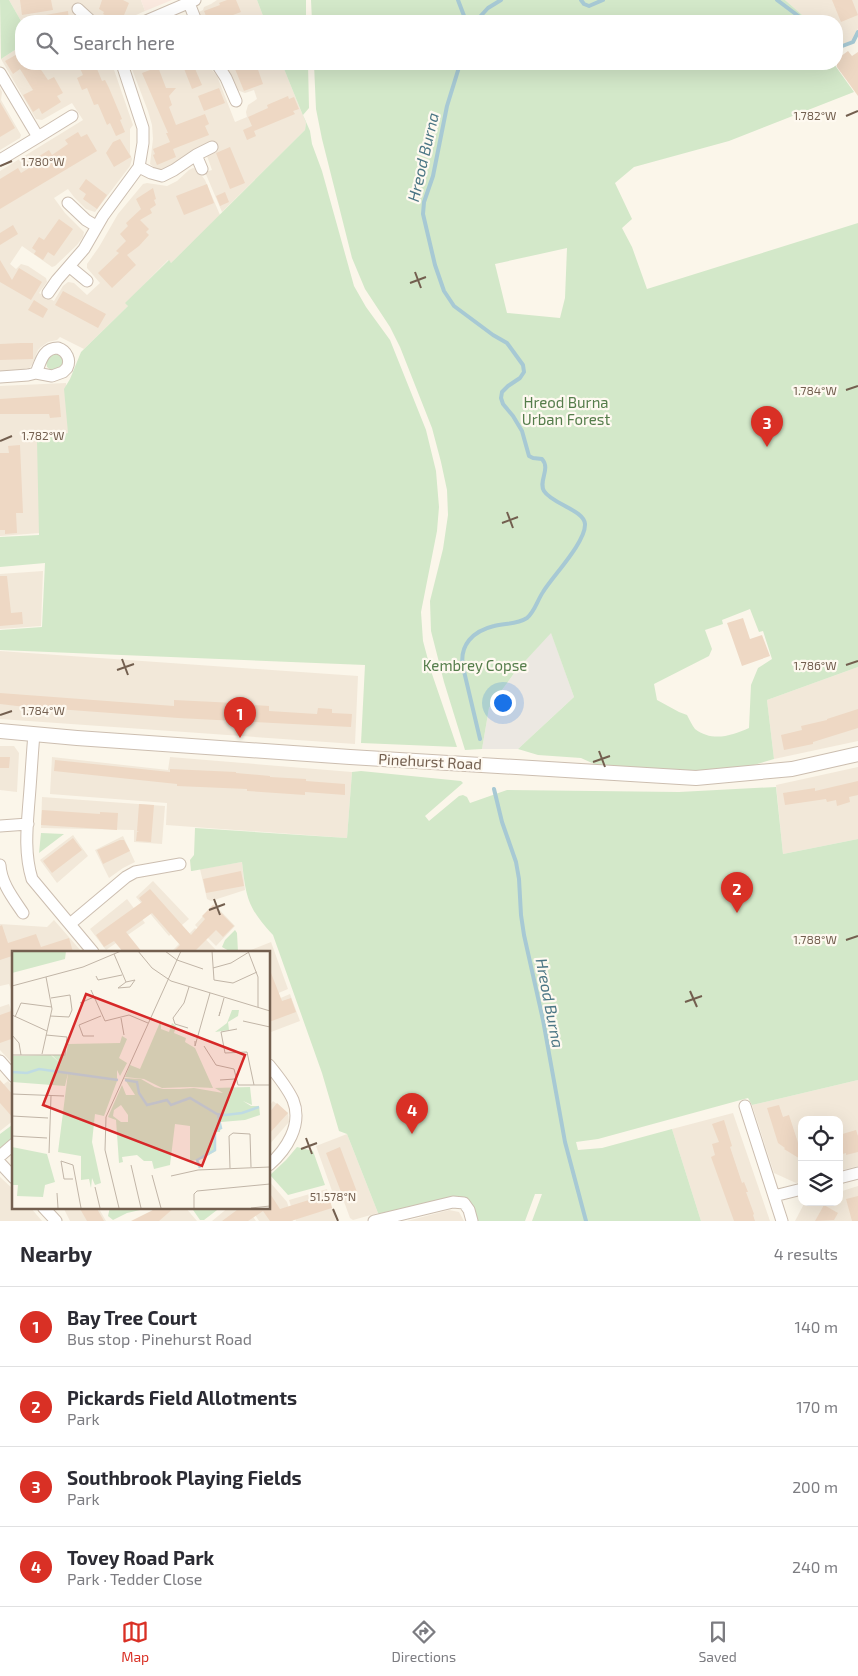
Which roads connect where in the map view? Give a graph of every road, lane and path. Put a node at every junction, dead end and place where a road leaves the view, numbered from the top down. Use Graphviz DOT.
graph roads {
  1 [pos="192,2"];
  2 [pos="78,9"];
  3 [pos="83,15"];
  4 [pos="161,15"];
  5 [pos="195,15"];
  6 [pos="124,70"];
  7 [pos="221,70"];
  8 [pos="0,73"];
  9 [pos="236,102"];
  10 [pos="72,116"];
  11 [pos="38,137"];
  12 [pos="212,147"];
  13 [pos="196,155"];
  14 [pos="0,160"];
  15 [pos="139,168"];
  16 [pos="202,169"];
  17 [pos="68,203"];
  18 [pos="96,226"];
  19 [pos="70,267"];
  20 [pos="87,281"];
  21 [pos="48,293"];
  22 [pos="36,373"];
  23 [pos="0,377"];
  24 [pos="0,731"];
  25 [pos="34,734"];
  26 [pos="858,754"];
  27 [pos="28,824"];
  28 [pos="0,826"];
  29 [pos="180,864"];
  30 [pos="0,865"];
  31 [pos="23,913"];
  32 [pos="70,924"];
  33 [pos="92,951"];
  34 [pos="0,1062"];
  35 [pos="270,1066"];
  36 [pos="12,1075"];
  37 [pos="745,1106"];
  38 [pos="12,1146"];
  39 [pos="0,1156"];
  40 [pos="0,1163"];
  41 [pos="270,1164"];
  42 [pos="858,1173"];
  43 [pos="12,1176"];
  44 [pos="843,1177"];
  45 [pos="798,1190"];
  46 [pos="774,1196"];
  47 [pos="44,1208"];
  48 [pos="56,1221"];
  49 [pos="374,1221"];
  50 [pos="472,1221"];
  51 [pos="782,1221"];
  1 -- 4 [label="street"];
  1 -- 5 [label="street"];
  2 -- 3 [label="street"];
  6 -- 15 [label="street"];
  7 -- 9 [label="street"];
  8 -- 11 [label="street"];
  10 -- 11 [label="street"];
  11 -- 14 [label="street"];
  12 -- 13 [label="street"];
  13 -- 15 [label="street"];
  13 -- 16 [label="street"];
  15 -- 18 [label="street"];
  17 -- 18 [label="street"];
  18 -- 19 [label="street"];
  19 -- 20 [label="street"];
  19 -- 21 [label="street"];
  22 -- 23 [label="street"];
  24 -- 25 [label="street, Pinehurst Road"];
  25 -- 26 [label="street, Pinehurst Road"];
  25 -- 27 [label="street"];
  27 -- 28 [label="street"];
  27 -- 32 [label="street"];
  29 -- 32 [label="street"];
  30 -- 31 [label="street"];
  32 -- 33 [label="street"];
  34 -- 36 [label="street"];
  35 -- 41 [label="street"];
  37 -- 46 [label="street"];
  38 -- 39 [label="street"];
  40 -- 43 [label="street"];
  42 -- 44 [label="street"];
  45 -- 46 [label="street"];
  46 -- 51 [label="street"];
  47 -- 48 [label="street"];
  49 -- 50 [label="street"];
}
